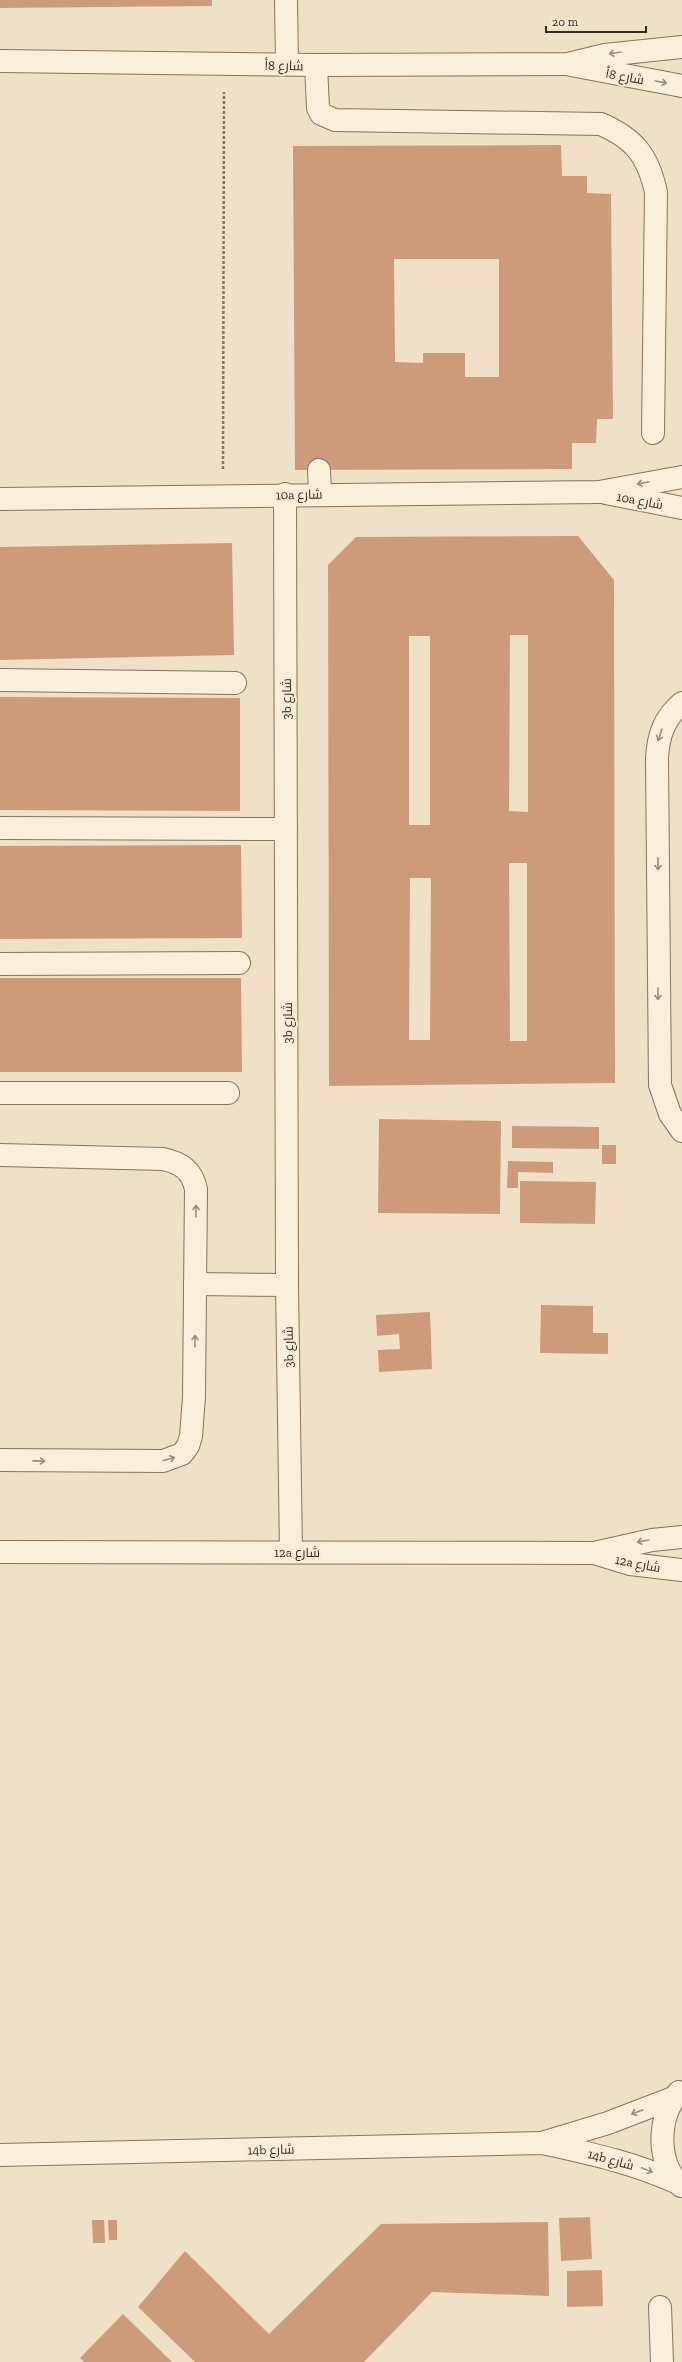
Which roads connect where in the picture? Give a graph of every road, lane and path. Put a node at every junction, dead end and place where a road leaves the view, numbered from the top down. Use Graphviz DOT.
graph roads {
  1 [pos="286,0"];
  2 [pos="682,47"];
  3 [pos="0,61"];
  4 [pos="224,64"];
  5 [pos="287,64"];
  6 [pos="568,64"];
  7 [pos="316,65"];
  8 [pos="682,86"];
  9 [pos="653,433"];
  10 [pos="320,470"];
  11 [pos="682,477"];
  12 [pos="599,492"];
  13 [pos="320,493"];
  14 [pos="285,494"];
  15 [pos="223,495"];
  16 [pos="0,499"];
  17 [pos="682,508"];
  18 [pos="0,680"];
  19 [pos="235,683"];
  20 [pos="682,703"];
  21 [pos="0,828"];
  22 [pos="286,829"];
  23 [pos="239,963"];
  24 [pos="0,964"];
  25 [pos="0,1093"];
  26 [pos="228,1093"];
  27 [pos="682,1131"];
  28 [pos="0,1155"];
  29 [pos="195,1284"];
  30 [pos="288,1285"];
  31 [pos="0,1460"];
  32 [pos="682,1537"];
  33 [pos="0,1552"];
  34 [pos="291,1552"];
  35 [pos="594,1552"];
  36 [pos="682,1570"];
  37 [pos="678,2093"];
  38 [pos="542,2143"];
  39 [pos="0,2155"];
  40 [pos="680,2185"];
  41 [pos="660,2307"];
  42 [pos="662,2362"];
  1 -- 5 [label="street"];
  2 -- 6 [label="street, شارع 8أ, one-way"];
  3 -- 4 [label="street, شارع 8أ"];
  4 -- 5 [label="street, شارع 8أ"];
  4 -- 15 [label="path"];
  5 -- 7 [label="street, شارع 8أ"];
  6 -- 7 [label="street, شارع 8أ"];
  6 -- 8 [label="street, شارع 8أ, one-way"];
  7 -- 9 [label="street"];
  10 -- 13 [label="street"];
  11 -- 12 [label="street, 10a شارع, one-way"];
  12 -- 13 [label="street, 10a شارع"];
  12 -- 17 [label="street, 10a شارع"];
  13 -- 14 [label="street, 10a شارع"];
  14 -- 15 [label="street, 10a شارع"];
  14 -- 22 [label="street, 3b شارع"];
  15 -- 16 [label="street, 10a شارع"];
  18 -- 19 [label="street"];
  20 -- 27 [label="street, one-way"];
  21 -- 22 [label="street"];
  22 -- 30 [label="street, 3b شارع"];
  23 -- 24 [label="street"];
  25 -- 26 [label="street"];
  29 -- 28 [label="street, one-way"];
  29 -- 30 [label="street"];
  31 -- 29 [label="street, one-way"];
  30 -- 34 [label="street, 3b شارع"];
  32 -- 35 [label="street, 12a شارع, one-way"];
  33 -- 34 [label="street, 12a شارع"];
  34 -- 35 [label="street, 12a شارع"];
  35 -- 36 [label="street, 12a شارع"];
  37 -- 38 [label="street, 14b شارع, one-way"];
  37 -- 40 [label="street"];
  38 -- 39 [label="street, 14b شارع"];
  38 -- 40 [label="street, 14b شارع, one-way"];
  41 -- 42 [label="street"];
}
